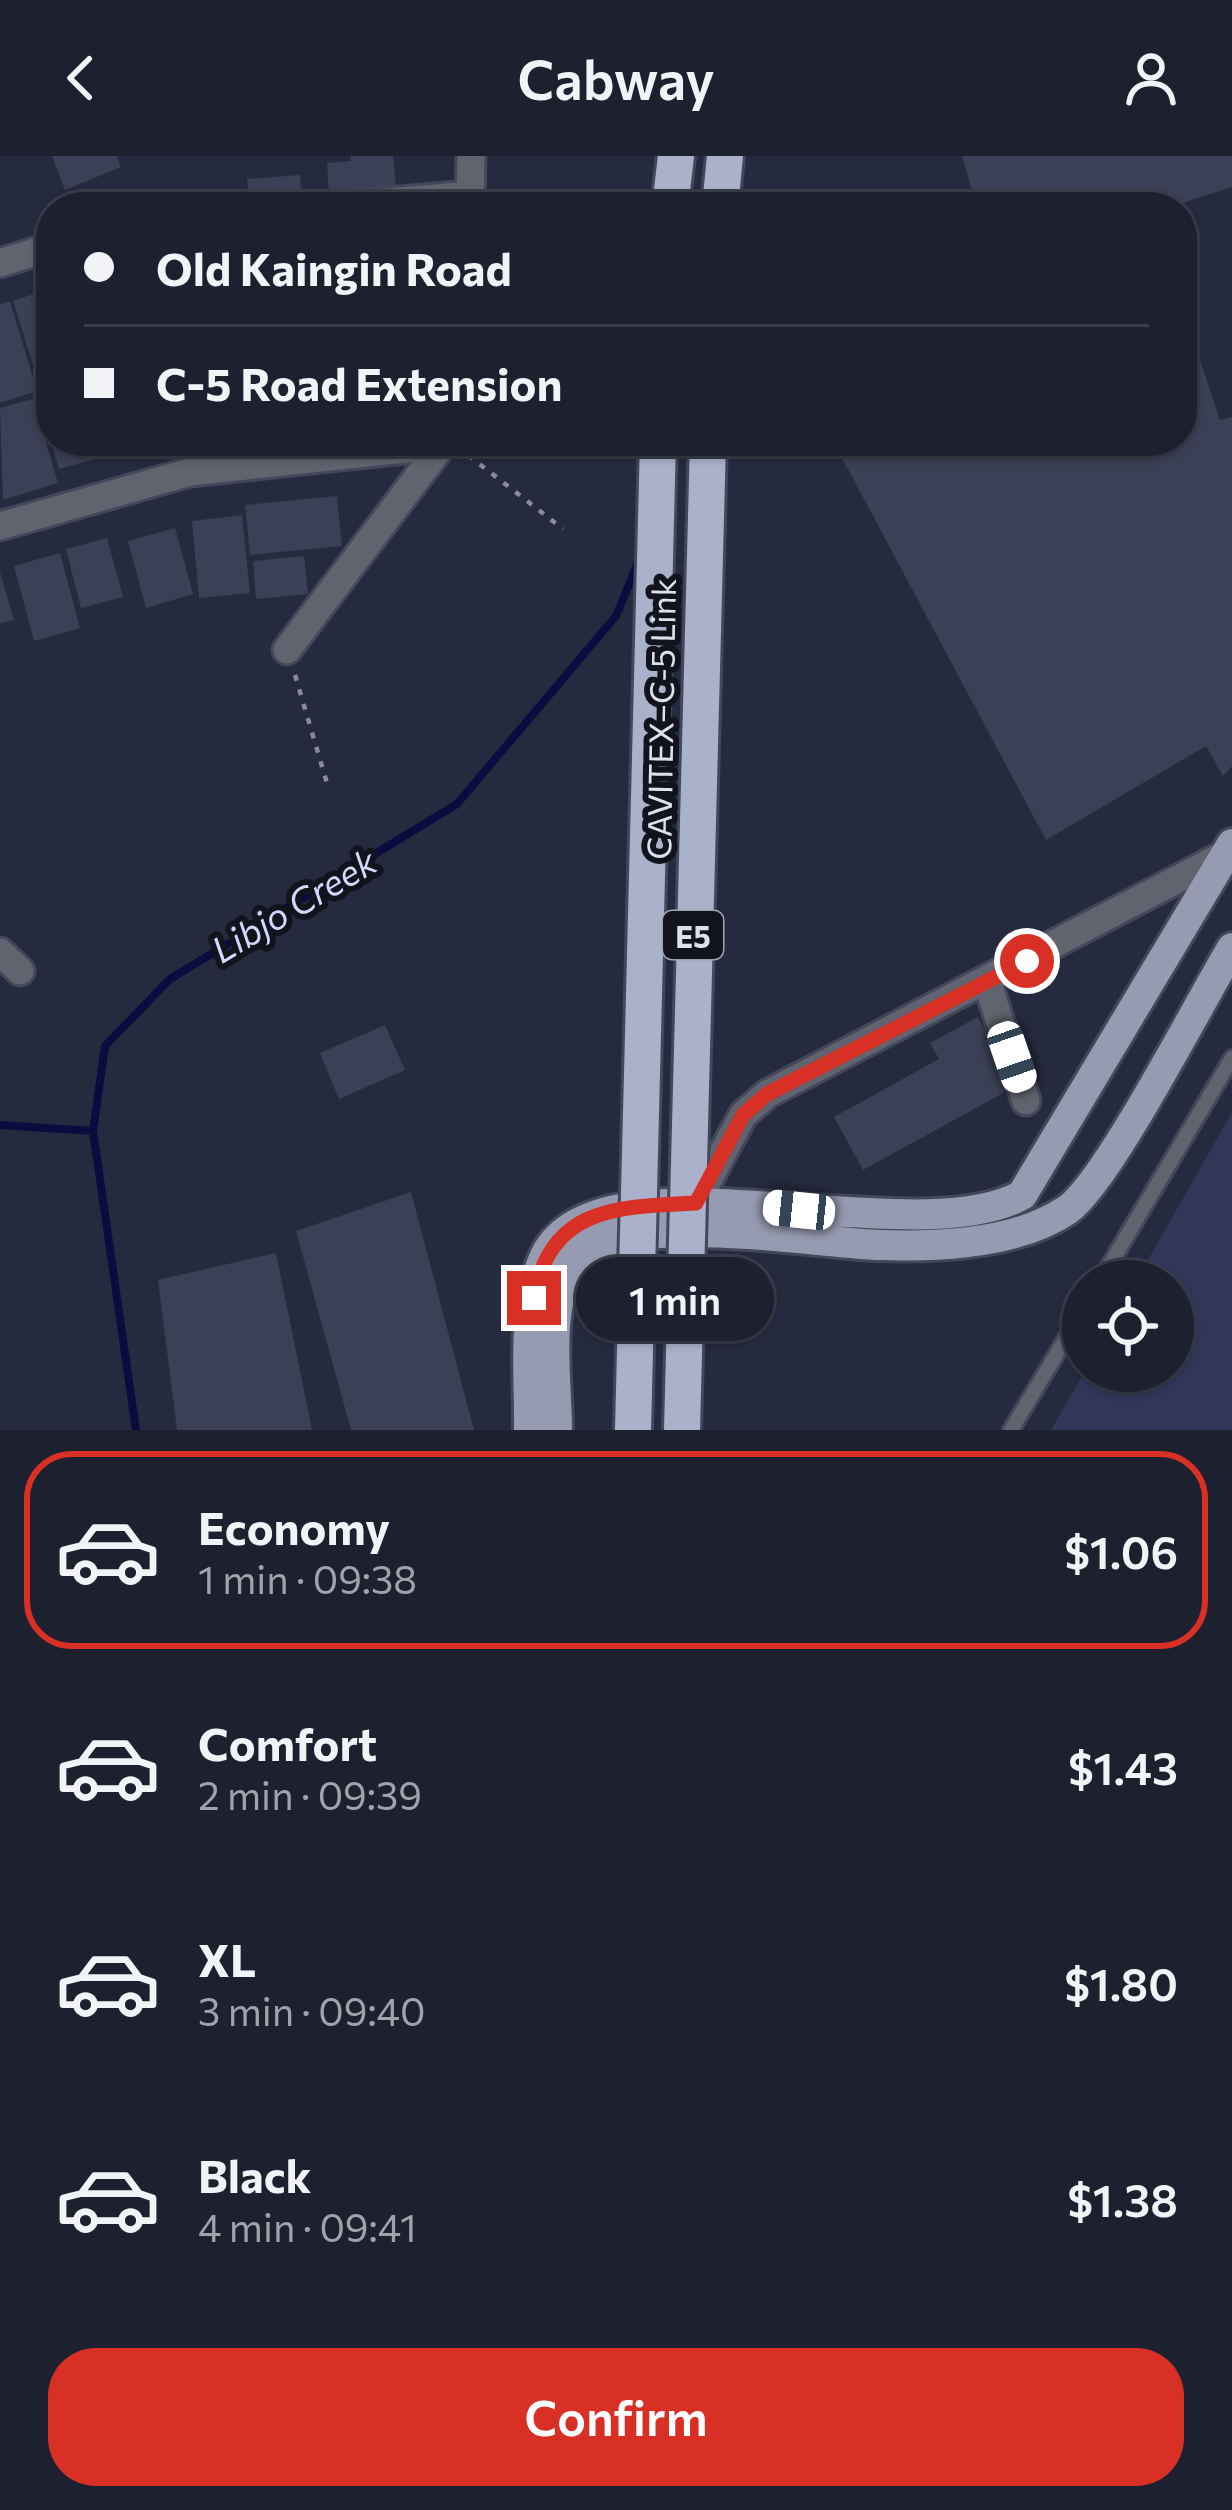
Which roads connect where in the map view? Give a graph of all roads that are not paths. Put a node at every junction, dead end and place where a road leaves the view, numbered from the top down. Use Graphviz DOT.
graph roads {
  1 [pos="471,156"];
  2 [pos="676,156"];
  3 [pos="725,156"];
  4 [pos="470,192"];
  5 [pos="672,192"];
  6 [pos="721,192"];
  7 [pos="36,252"];
  8 [pos="0,263"];
  9 [pos="327,456"];
  10 [pos="435,456"];
  11 [pos="658,456"];
  12 [pos="708,456"];
  13 [pos="0,526"];
  14 [pos="287,650"];
  15 [pos="1229,849"];
  16 [pos="1232,948"];
  17 [pos="987,982"];
  18 [pos="1232,1058"];
  19 [pos="1027,1100"];
  20 [pos="696,1203"];
  21 [pos="1112,1260"];
  22 [pos="1062,1345"];
  23 [pos="529,1430"];
  24 [pos="557,1430"];
  25 [pos="633,1430"];
  26 [pos="682,1430"];
  27 [pos="1011,1430"];
  1 -- 4 [label="street"];
  2 -- 5 [label="highway"];
  3 -- 6 [label="highway"];
  7 -- 8 [label="street"];
  9 -- 13 [label="street"];
  10 -- 14 [label="street"];
  11 -- 25 [label="highway, CAVITEX–C-5 Link / E5, bridge"];
  12 -- 26 [label="highway, CAVITEX–C-5 Link / E5, bridge"];
  15 -- 17 [label="street"];
  15 -- 20 [label="main road"];
  16 -- 24 [label="main road"];
  17 -- 19 [label="street"];
  17 -- 20 [label="street"];
  18 -- 21 [label="lane"];
  20 -- 23 [label="main road"];
  22 -- 27 [label="lane"];
}
